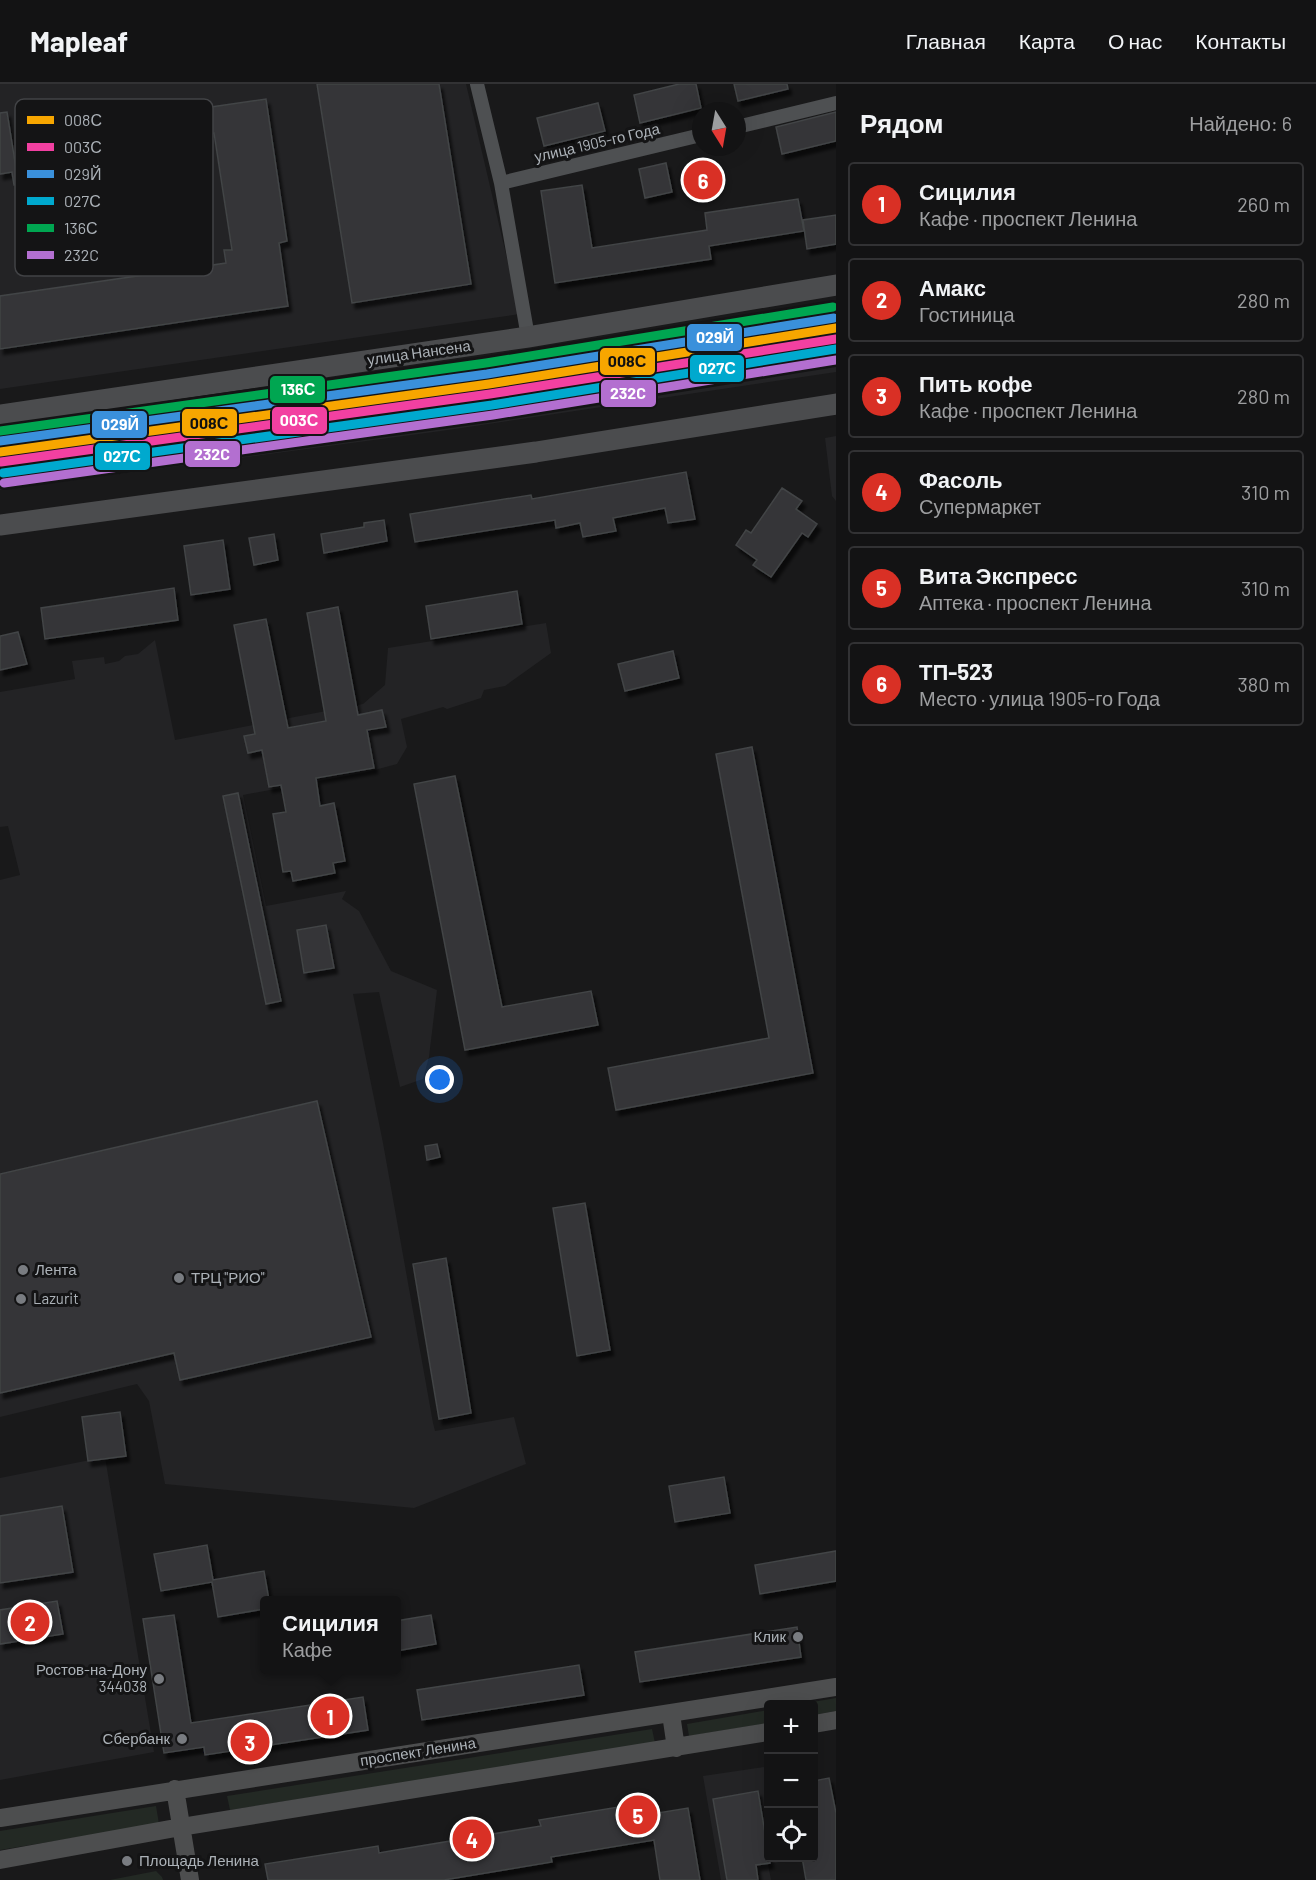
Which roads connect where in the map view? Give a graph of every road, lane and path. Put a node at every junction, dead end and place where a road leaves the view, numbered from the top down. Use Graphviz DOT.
graph roads {
  1 [pos="477,84"];
  2 [pos="836,103"];
  3 [pos="746,125"];
  4 [pos="692,137"];
  5 [pos="501,183"];
  6 [pos="836,285"];
  7 [pos="528,337"];
  8 [pos="836,404"];
  9 [pos="0,415"];
  10 [pos="0,525"];
  11 [pos="836,1687"];
  12 [pos="671,1714"];
  13 [pos="836,1720"];
  14 [pos="818,1723"];
  15 [pos="764,1733"];
  16 [pos="676,1748"];
  17 [pos="175,1789"];
  18 [pos="0,1818"];
  19 [pos="181,1827"];
  20 [pos="0,1860"];
  21 [pos="190,1880"];
  1 -- 5 [label="street"];
  2 -- 3 [label="street"];
  4 -- 5 [label="street, улица 1905-го Года"];
  5 -- 7 [label="street"];
  6 -- 7 [label="main road, улица Нансена"];
  7 -- 9 [label="main road, улица Нансена"];
  8 -- 10 [label="main road"];
  11 -- 12 [label="main road, проспект Ленина"];
  12 -- 16 [label="main road"];
  12 -- 17 [label="main road, проспект Ленина"];
  13 -- 14 [label="main road"];
  15 -- 16 [label="main road"];
  16 -- 19 [label="main road"];
  17 -- 18 [label="main road, проспект Ленина"];
  17 -- 19 [label="main road"];
  19 -- 20 [label="main road"];
  19 -- 21 [label="main road"];
}
